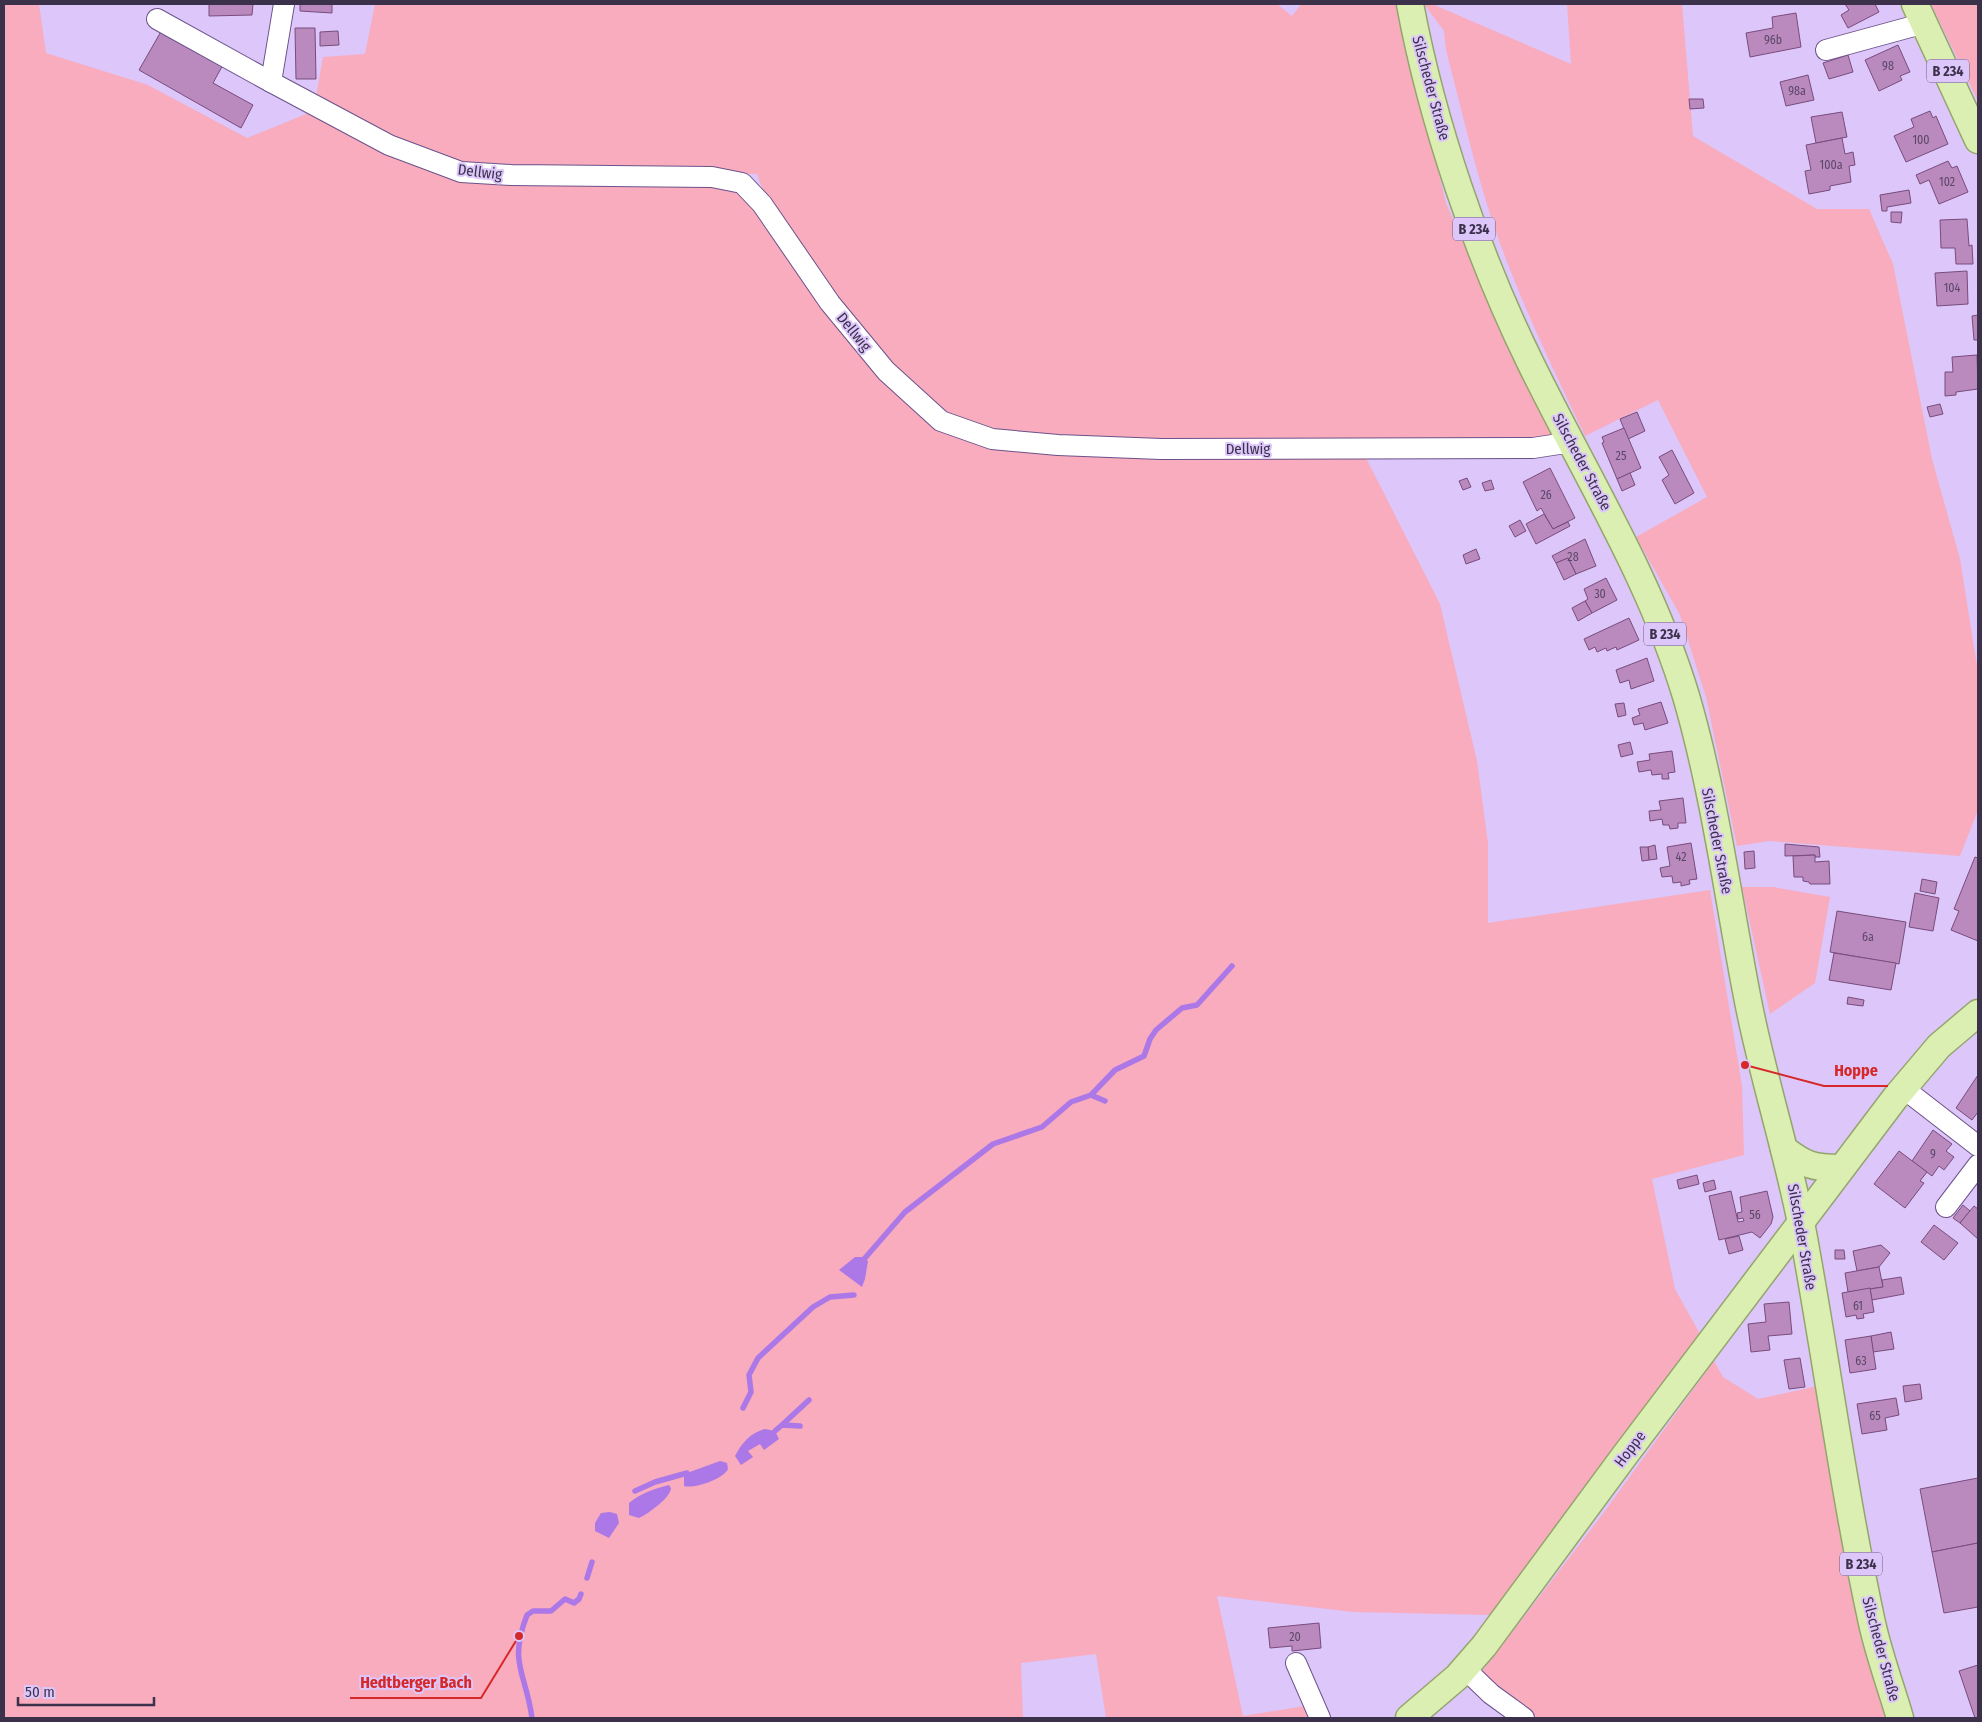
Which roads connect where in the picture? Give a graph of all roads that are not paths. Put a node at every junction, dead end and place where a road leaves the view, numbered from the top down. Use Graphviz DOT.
graph roads {
  1 [pos="284,4"];
  2 [pos="1410,4"];
  3 [pos="1920,14"];
  4 [pos="157,18"];
  5 [pos="1826,50"];
  6 [pos="271,82"];
  7 [pos="1978,140"];
  8 [pos="1572,442"];
  9 [pos="1978,1013"];
  10 [pos="1903,1088"];
  11 [pos="1978,1146"];
  12 [pos="1784,1149"];
  13 [pos="1978,1165"];
  14 [pos="1840,1168"];
  15 [pos="1946,1207"];
  16 [pos="1801,1222"];
  17 [pos="1296,1662"];
  18 [pos="1464,1668"];
  19 [pos="1320,1718"];
  20 [pos="1409,1718"];
  21 [pos="1524,1718"];
  22 [pos="1900,1718"];
  1 -- 6 [label="street"];
  2 -- 8 [label="main road, Silscheder Straße / B 234"];
  3 -- 5 [label="street"];
  3 -- 7 [label="main road, B 234"];
  4 -- 6 [label="street, Dellwig"];
  6 -- 8 [label="street, Dellwig"];
  8 -- 12 [label="main road, Silscheder Straße / B 234"];
  9 -- 10 [label="main road, Hoppe"];
  10 -- 11 [label="street"];
  10 -- 14 [label="main road, Hoppe"];
  12 -- 14 [label="main road"];
  12 -- 16 [label="main road, Silscheder Straße / B 234"];
  13 -- 15 [label="street"];
  14 -- 16 [label="main road, Hoppe"];
  16 -- 18 [label="main road, Hoppe"];
  16 -- 22 [label="main road, Silscheder Straße / B 234"];
  17 -- 19 [label="street"];
  18 -- 20 [label="main road, Hoppe"];
  18 -- 21 [label="street"];
}
